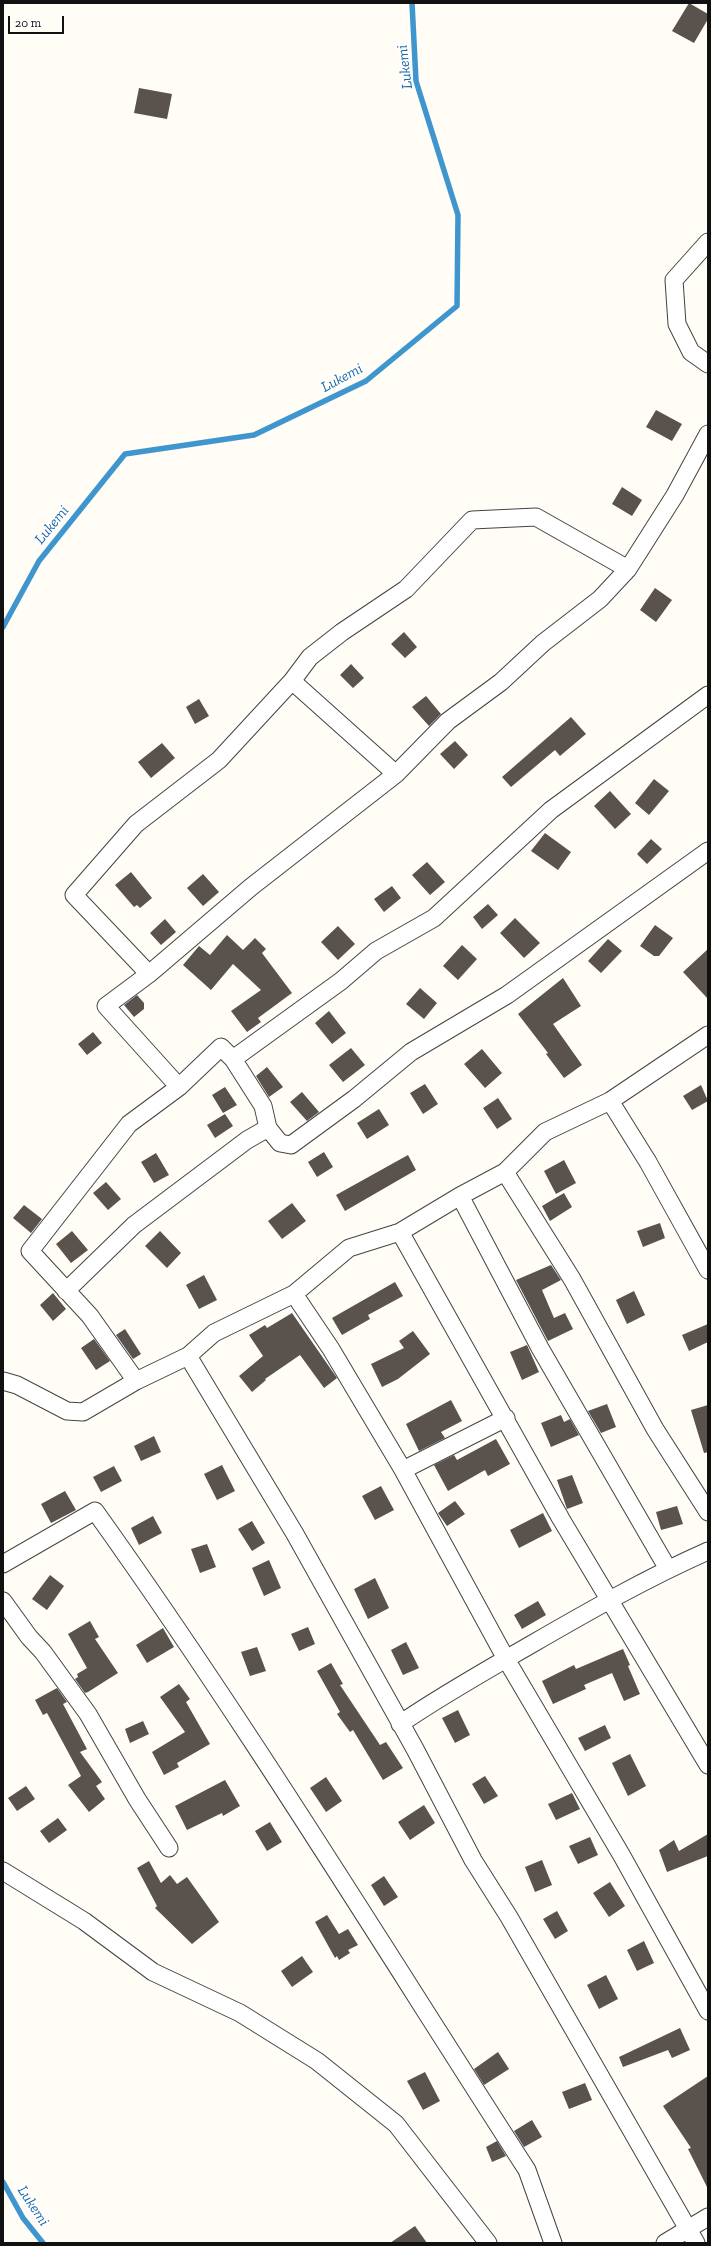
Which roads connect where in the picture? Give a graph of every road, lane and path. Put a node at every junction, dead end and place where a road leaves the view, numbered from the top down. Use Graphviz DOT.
graph roads {
  1 [pos="708,242"];
  2 [pos="708,364"];
  3 [pos="708,434"];
  4 [pos="628,569"];
  5 [pos="292,681"];
  6 [pos="708,695"];
  7 [pos="396,774"];
  8 [pos="708,851"];
  9 [pos="149,974"];
  10 [pos="708,1035"];
  11 [pos="233,1059"];
  12 [pos="179,1087"];
  13 [pos="610,1101"];
  14 [pos="268,1128"];
  15 [pos="504,1172"];
  16 [pos="460,1196"];
  17 [pos="400,1232"];
  18 [pos="708,1270"];
  19 [pos="66,1291"];
  20 [pos="294,1294"];
  21 [pos="188,1356"];
  22 [pos="3,1381"];
  23 [pos="136,1381"];
  24 [pos="506,1418"];
  25 [pos="403,1470"];
  26 [pos="708,1512"];
  27 [pos="708,1551"];
  28 [pos="3,1564"];
  29 [pos="668,1569"];
  30 [pos="610,1599"];
  31 [pos="3,1601"];
  32 [pos="506,1659"];
  33 [pos="400,1724"];
  34 [pos="708,1765"];
  35 [pos="170,1848"];
  36 [pos="3,1871"];
  37 [pos="708,2011"];
  38 [pos="708,2217"];
  39 [pos="692,2236"];
  40 [pos="488,2243"];
  41 [pos="553,2243"];
  42 [pos="665,2243"];
  1 -- 2 [label="street"];
  3 -- 4 [label="street"];
  4 -- 5 [label="street"];
  4 -- 7 [label="street"];
  5 -- 7 [label="street"];
  5 -- 9 [label="street"];
  6 -- 11 [label="street"];
  7 -- 9 [label="street"];
  8 -- 14 [label="street"];
  9 -- 12 [label="street"];
  10 -- 13 [label="street"];
  11 -- 12 [label="street"];
  11 -- 14 [label="street"];
  12 -- 19 [label="street"];
  13 -- 15 [label="street"];
  13 -- 18 [label="street"];
  14 -- 19 [label="street"];
  15 -- 16 [label="street"];
  15 -- 26 [label="street"];
  16 -- 17 [label="street"];
  16 -- 29 [label="street"];
  17 -- 20 [label="street"];
  17 -- 24 [label="street"];
  19 -- 23 [label="street"];
  20 -- 21 [label="street"];
  20 -- 25 [label="street"];
  21 -- 23 [label="street"];
  21 -- 33 [label="street"];
  22 -- 23 [label="street"];
  24 -- 25 [label="street"];
  24 -- 30 [label="street"];
  25 -- 32 [label="street"];
  27 -- 29 [label="street"];
  28 -- 41 [label="street"];
  29 -- 30 [label="street"];
  30 -- 32 [label="street"];
  30 -- 34 [label="street"];
  31 -- 35 [label="street"];
  32 -- 33 [label="street"];
  32 -- 37 [label="street"];
  33 -- 39 [label="street"];
  36 -- 40 [label="street"];
  38 -- 39 [label="street"];
  39 -- 42 [label="street"];
}
